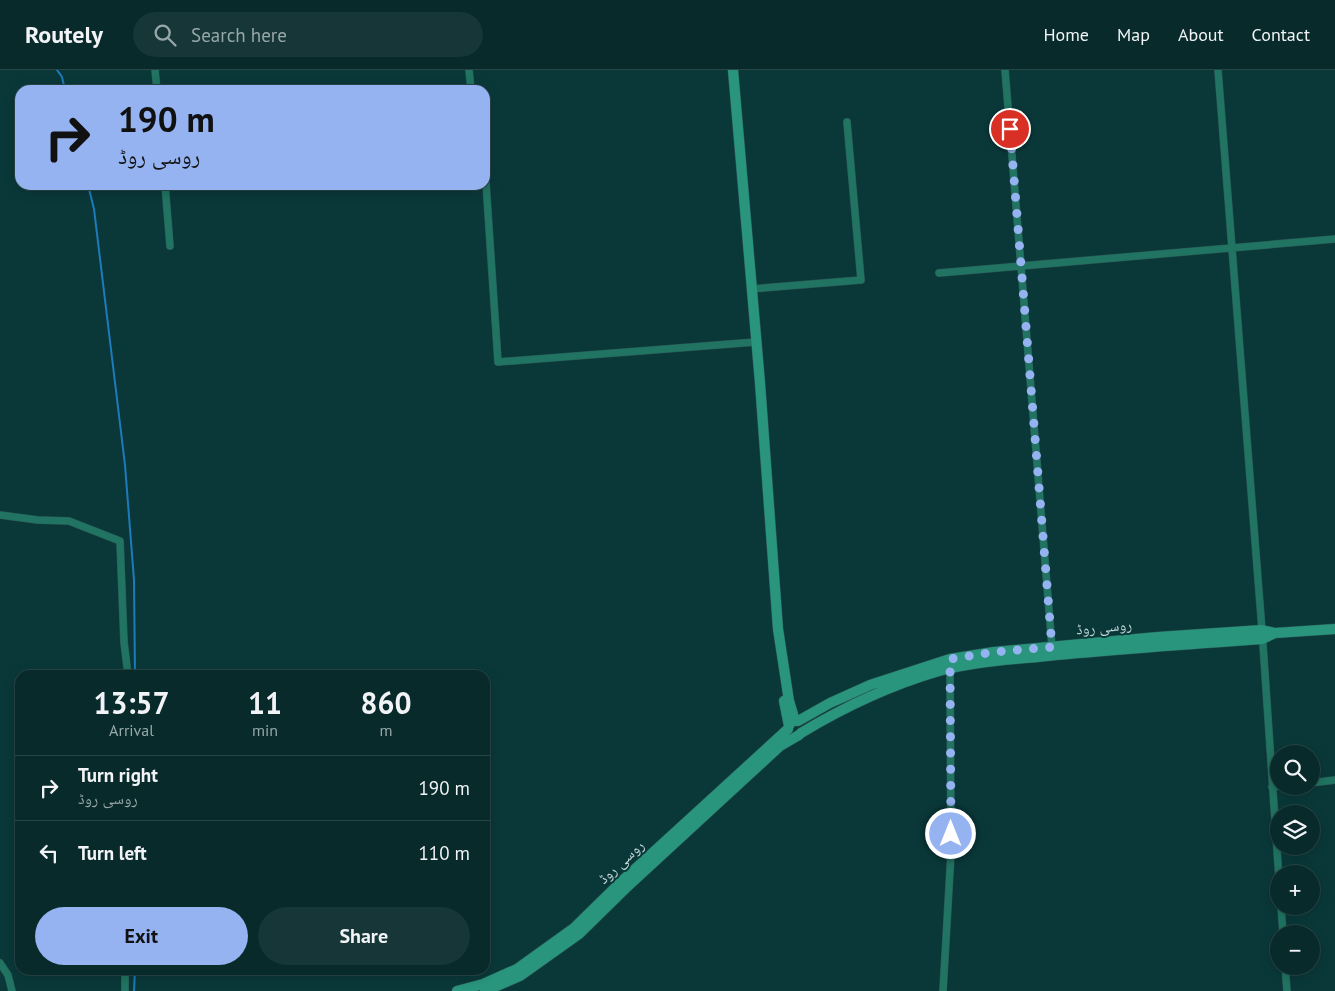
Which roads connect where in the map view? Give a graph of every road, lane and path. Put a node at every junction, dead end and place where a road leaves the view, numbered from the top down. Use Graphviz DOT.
graph roads {
  1 [pos="155,70"];
  2 [pos="469,70"];
  3 [pos="733,70"];
  4 [pos="1005,70"];
  5 [pos="1218,70"];
  6 [pos="156,85"];
  7 [pos="470,85"];
  8 [pos="847,122"];
  9 [pos="165,190"];
  10 [pos="486,190"];
  11 [pos="1335,239"];
  12 [pos="170,246"];
  13 [pos="1233,248"];
  14 [pos="1020,266"];
  15 [pos="939,274"];
  16 [pos="751,288"];
  17 [pos="756,342"];
  18 [pos="0,516"];
  19 [pos="1335,629"];
  20 [pos="1262,635"];
  21 [pos="1052,647"];
  22 [pos="950,664"];
  23 [pos="127,670"];
  24 [pos="793,724"];
  25 [pos="800,734"];
  26 [pos="1270,757"];
  27 [pos="1335,780"];
  28 [pos="1320,782"];
  29 [pos="1273,795"];
  30 [pos="1278,865"];
  31 [pos="0,963"];
  32 [pos="125,975"];
  33 [pos="1286,975"];
  34 [pos="12,991"];
  35 [pos="125,991"];
  36 [pos="457,991"];
  37 [pos="485,991"];
  38 [pos="943,991"];
  39 [pos="1287,991"];
  1 -- 6 [label="street"];
  2 -- 7 [label="street"];
  3 -- 16 [label="main road"];
  4 -- 14 [label="street"];
  5 -- 13 [label="street"];
  8 -- 16 [label="street"];
  9 -- 12 [label="street"];
  10 -- 17 [label="street"];
  11 -- 13 [label="street"];
  13 -- 14 [label="street"];
  13 -- 20 [label="street"];
  14 -- 15 [label="street"];
  14 -- 21 [label="street"];
  16 -- 17 [label="main road"];
  17 -- 24 [label="main road"];
  18 -- 23 [label="street"];
  19 -- 20 [label="main road, روسی روڈ"];
  20 -- 21 [label="main road, روسی روڈ"];
  20 -- 22 [label="main road, روسی روڈ"];
  20 -- 26 [label="street"];
  21 -- 22 [label="main road, روسی روڈ"];
  22 -- 24 [label="main road, روسی روڈ"];
  22 -- 25 [label="main road, روسی روڈ"];
  22 -- 38 [label="street"];
  24 -- 25 [label="main road"];
  24 -- 36 [label="main road, روسی روڈ"];
  25 -- 37 [label="main road, روسی روڈ"];
  27 -- 28 [label="street"];
  29 -- 30 [label="street"];
  31 -- 34 [label="street"];
  32 -- 35 [label="street"];
  33 -- 39 [label="street"];
}
